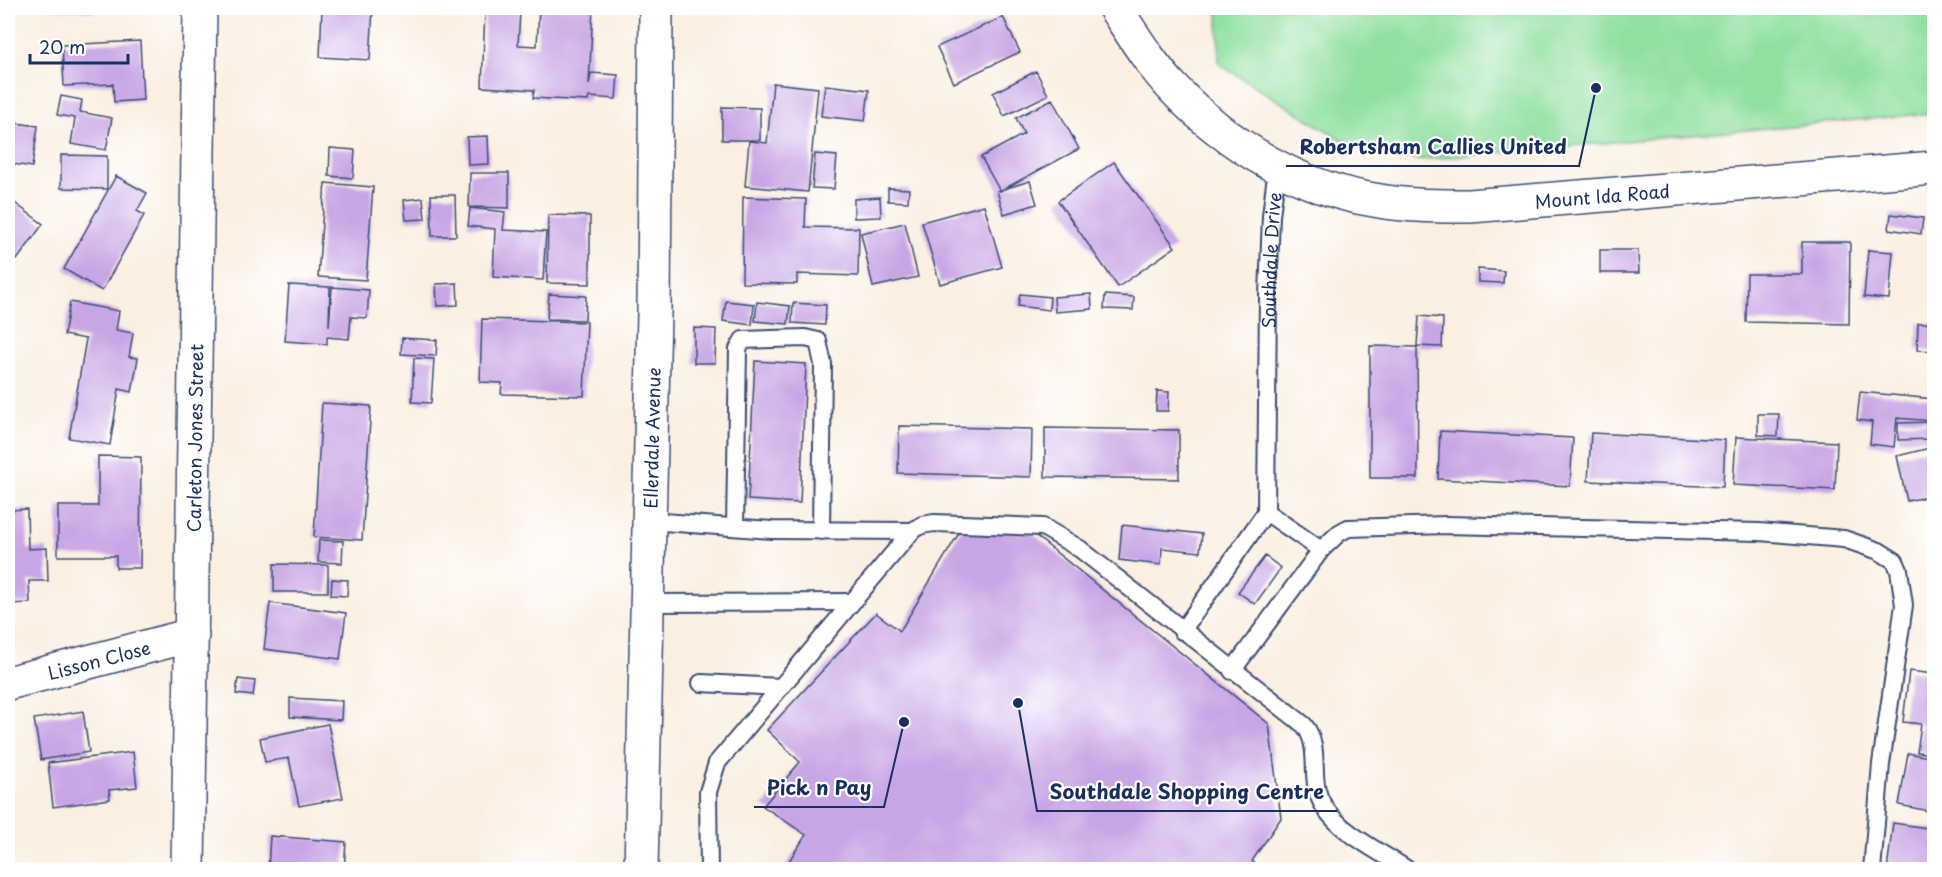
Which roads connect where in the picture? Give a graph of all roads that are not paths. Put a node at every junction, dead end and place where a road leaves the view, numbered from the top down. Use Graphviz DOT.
graph roads {
  1 [pos="200,8"];
  2 [pos="656,8"];
  3 [pos="1115,8"];
  4 [pos="1276,167"];
  5 [pos="1935,168"];
  6 [pos="1266,512"];
  7 [pos="650,521"];
  8 [pos="735,527"];
  9 [pos="821,531"];
  10 [pos="912,531"];
  11 [pos="1322,549"];
  12 [pos="851,602"];
  13 [pos="648,603"];
  14 [pos="1182,631"];
  15 [pos="192,635"];
  16 [pos="1232,671"];
  17 [pos="8,683"];
  18 [pos="701,684"];
  19 [pos="781,687"];
  20 [pos="188,870"];
  21 [pos="642,870"];
  22 [pos="709,870"];
  23 [pos="1408,870"];
  24 [pos="1872,870"];
  1 -- 15 [label="street, Carleton Jones Street"];
  2 -- 7 [label="street, Ellerdale Avenue"];
  3 -- 4 [label="street, Southdale Drive"];
  4 -- 5 [label="street, Mount Ida Road"];
  4 -- 6 [label="lane, Southdale Drive"];
  6 -- 11 [label="lane"];
  6 -- 14 [label="lane"];
  7 -- 8 [label="lane"];
  7 -- 13 [label="street, Ellerdale Avenue"];
  8 -- 9 [label="lane"];
  8 -- 9 [label="lane"];
  9 -- 10 [label="lane"];
  10 -- 12 [label="lane"];
  10 -- 14 [label="lane"];
  11 -- 16 [label="lane"];
  11 -- 24 [label="lane"];
  12 -- 13 [label="lane"];
  12 -- 19 [label="lane"];
  13 -- 21 [label="street, Ellerdale Avenue"];
  14 -- 16 [label="lane"];
  15 -- 17 [label="street, Lisson Close"];
  15 -- 20 [label="street, Carleton Jones Street"];
  16 -- 23 [label="lane"];
  18 -- 19 [label="lane"];
  19 -- 22 [label="lane"];
}
